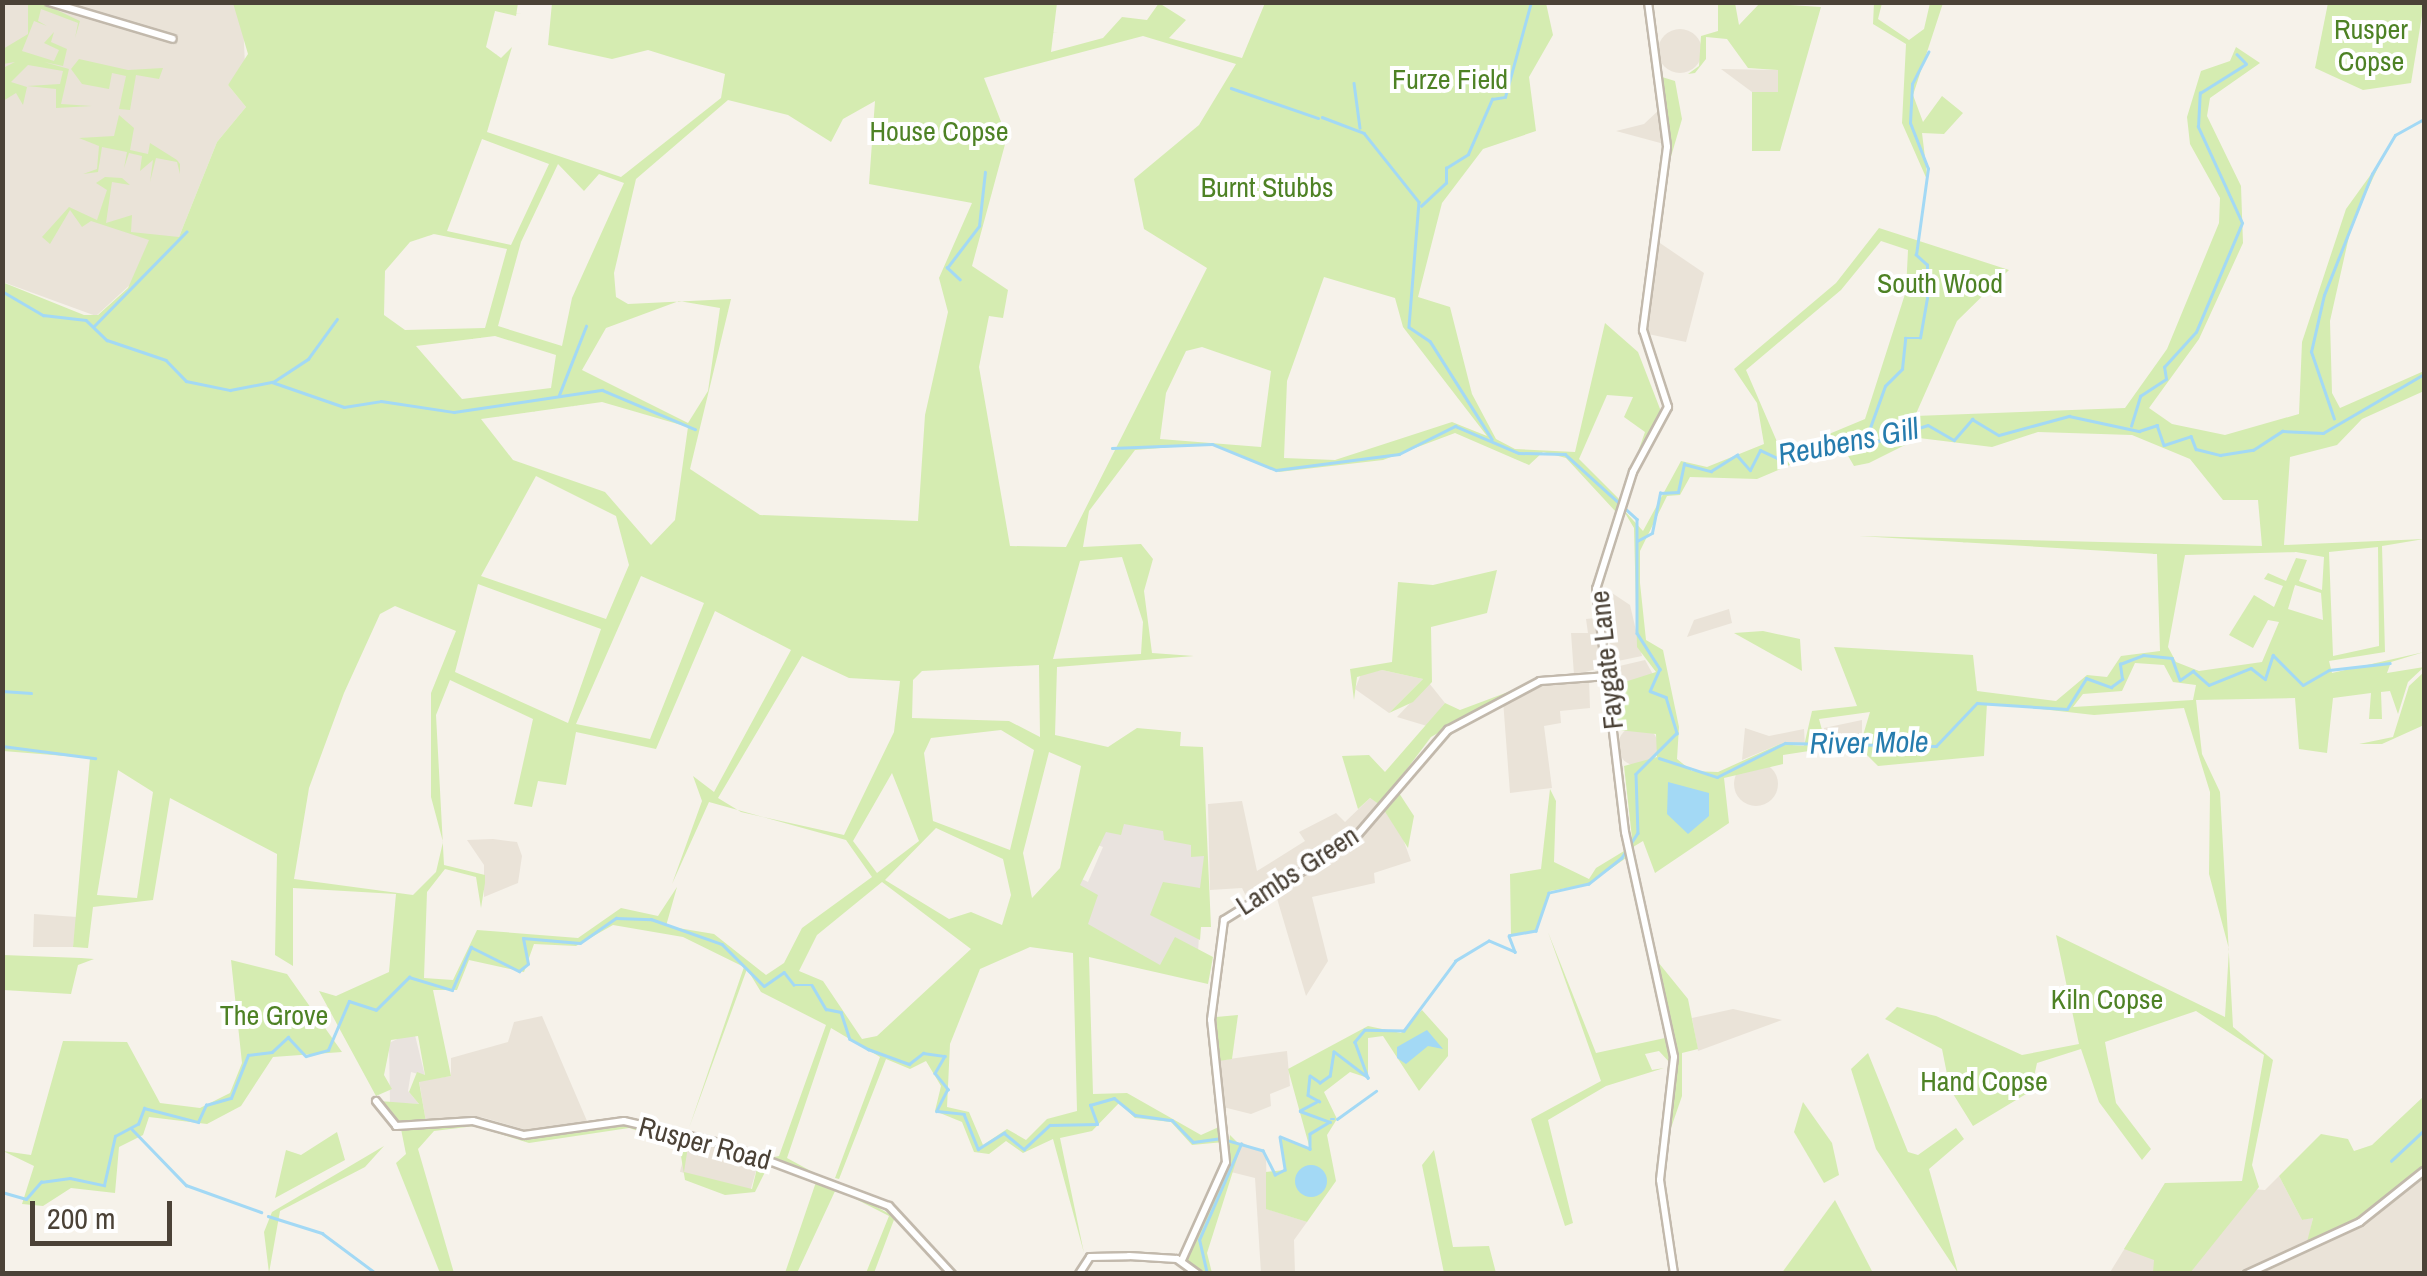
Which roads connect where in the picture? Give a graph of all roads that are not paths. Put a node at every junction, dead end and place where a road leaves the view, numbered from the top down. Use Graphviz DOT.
graph roads {
  1 [pos="48,2"];
  2 [pos="1648,2"];
  3 [pos="173,39"];
  4 [pos="1608,676"];
  5 [pos="376,1101"];
  6 [pos="2424,1172"];
  7 [pos="1182,1260"];
  8 [pos="952,1274"];
  9 [pos="1079,1274"];
  10 [pos="1198,1274"];
  11 [pos="1674,1274"];
  12 [pos="2247,1274"];
  1 -- 3 [label="street"];
  2 -- 4 [label="street, Faygate Lane"];
  4 -- 7 [label="street, Lambs Green"];
  4 -- 11 [label="street, Faygate Lane"];
  5 -- 8 [label="street, Rusper Road"];
  6 -- 12 [label="street"];
  7 -- 9 [label="street"];
  7 -- 10 [label="street"];
}
